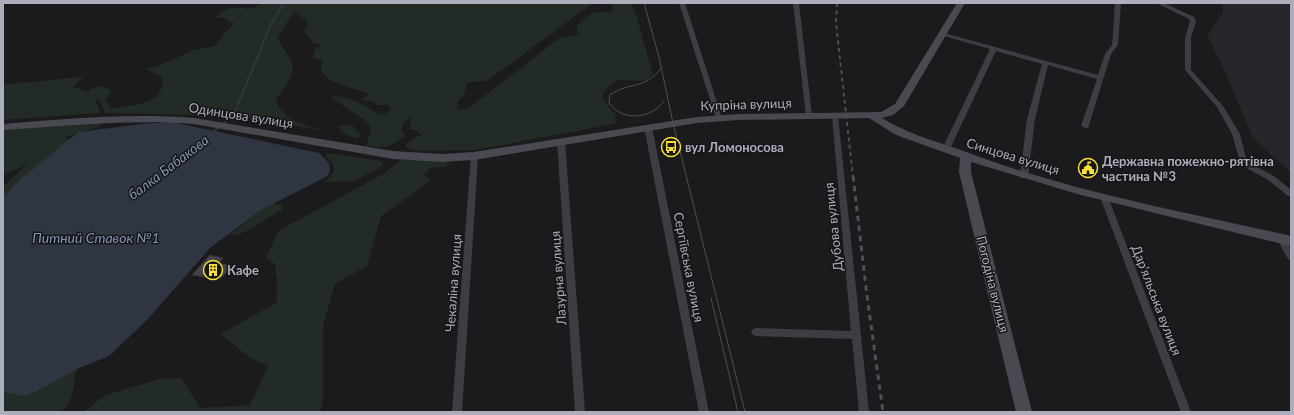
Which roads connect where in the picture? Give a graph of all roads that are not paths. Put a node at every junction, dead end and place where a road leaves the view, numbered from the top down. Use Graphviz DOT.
graph roads {
  1 [pos="682,3"];
  2 [pos="796,3"];
  3 [pos="961,3"];
  4 [pos="1118,3"];
  5 [pos="1159,3"];
  6 [pos="942,34"];
  7 [pos="994,48"];
  8 [pos="1046,62"];
  9 [pos="1101,78"];
  10 [pos="809,116"];
  11 [pos="835,116"];
  12 [pos="873,116"];
  13 [pos="719,118"];
  14 [pos="1084,126"];
  15 [pos="3,127"];
  16 [pos="648,127"];
  17 [pos="561,142"];
  18 [pos="946,149"];
  19 [pos="474,156"];
  20 [pos="966,156"];
  21 [pos="1024,176"];
  22 [pos="1291,194"];
  23 [pos="1104,197"];
  24 [pos="1286,240"];
  25 [pos="1291,257"];
  26 [pos="756,332"];
  27 [pos="857,335"];
  28 [pos="457,412"];
  29 [pos="580,412"];
  30 [pos="704,412"];
  31 [pos="864,412"];
  32 [pos="1024,412"];
  33 [pos="1186,412"];
  1 -- 13 [label="street"];
  2 -- 10 [label="street"];
  3 -- 6 [label="main road, Купріна вулиця"];
  4 -- 9 [label="street"];
  5 -- 22 [label="street"];
  6 -- 7 [label="street"];
  6 -- 12 [label="main road, Купріна вулиця"];
  7 -- 8 [label="street"];
  7 -- 18 [label="street"];
  8 -- 9 [label="street"];
  8 -- 21 [label="street"];
  9 -- 14 [label="street"];
  10 -- 11 [label="main road, Купріна вулиця"];
  10 -- 13 [label="main road, Купріна вулиця"];
  11 -- 12 [label="main road, Купріна вулиця"];
  11 -- 27 [label="street, Дубова вулиця"];
  12 -- 18 [label="main road, Синцова вулиця"];
  13 -- 16 [label="main road, Купріна вулиця"];
  15 -- 19 [label="main road, Одинцова вулиця"];
  16 -- 17 [label="main road, Купріна вулиця"];
  16 -- 30 [label="street, Сергіївська вулиця"];
  17 -- 19 [label="main road, Купріна вулиця"];
  17 -- 29 [label="street, Лазурна вулиця"];
  18 -- 20 [label="main road, Синцова вулиця"];
  19 -- 28 [label="street, Чекаліна вулиця"];
  20 -- 21 [label="main road, Синцова вулиця"];
  20 -- 32 [label="main road, Погодіна вулиця"];
  21 -- 23 [label="main road, Синцова вулиця"];
  23 -- 24 [label="main road, Синцова вулиця"];
  23 -- 33 [label="street, Дар’яльська вулиця"];
  24 -- 25 [label="street"];
  26 -- 27 [label="street"];
  27 -- 31 [label="street, Дубова вулиця"];
}
